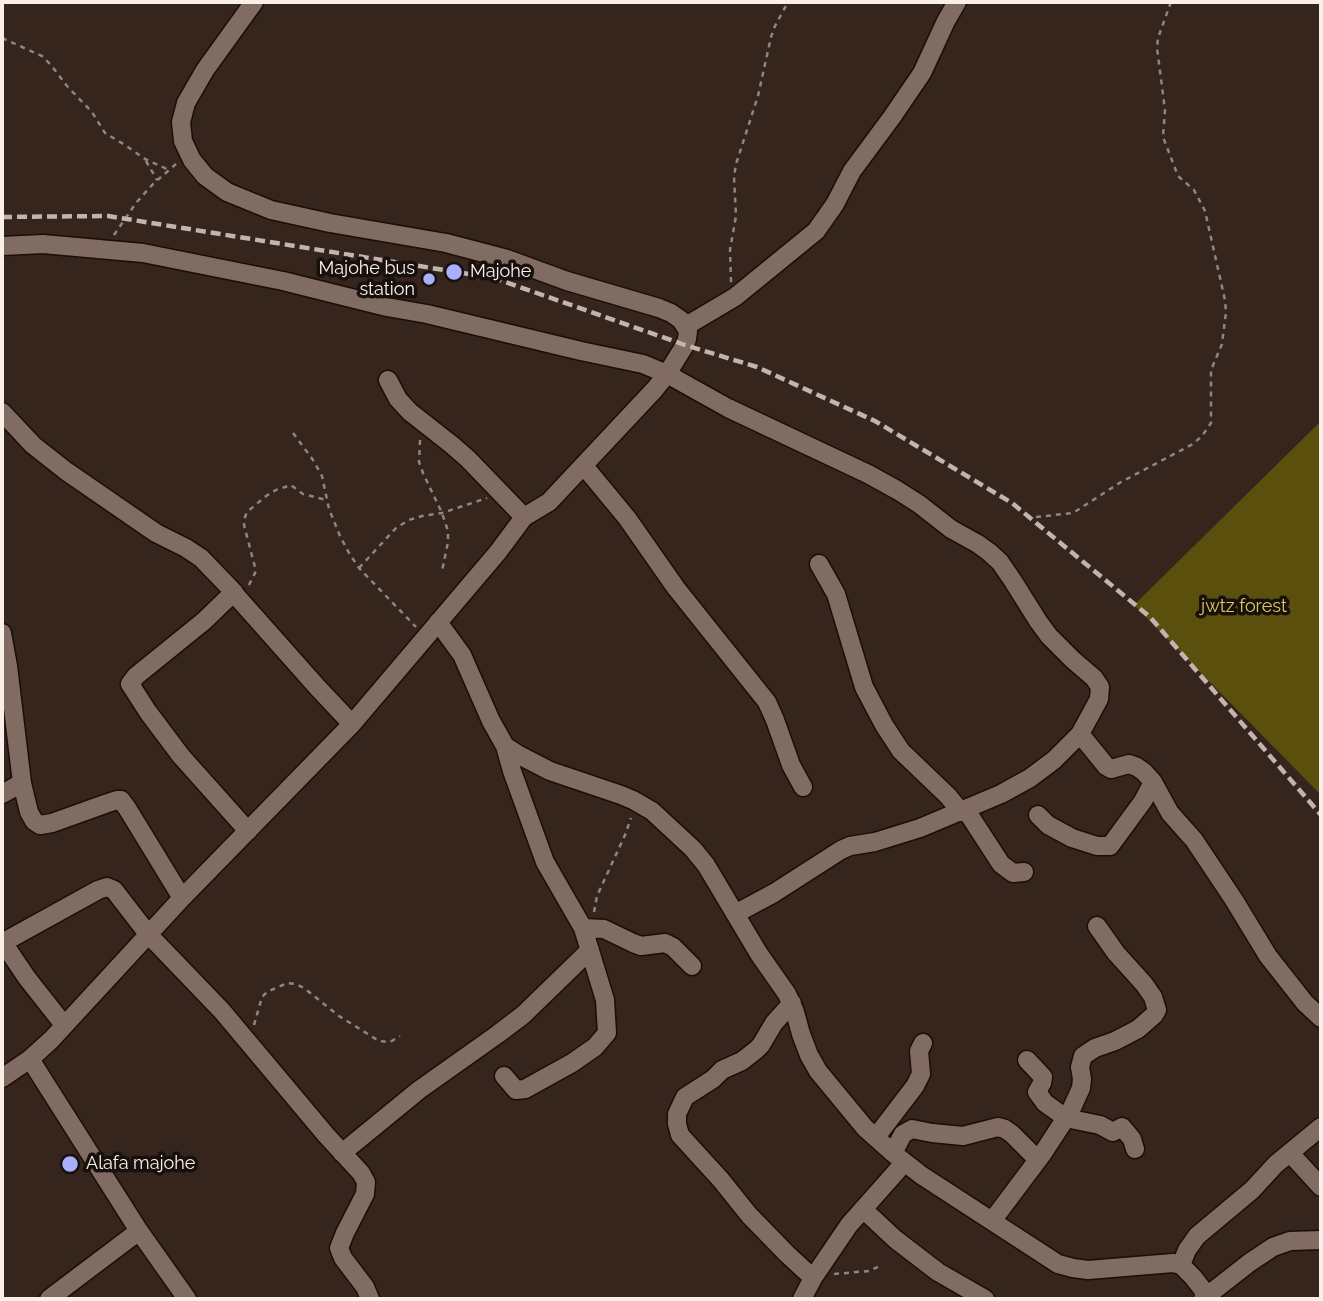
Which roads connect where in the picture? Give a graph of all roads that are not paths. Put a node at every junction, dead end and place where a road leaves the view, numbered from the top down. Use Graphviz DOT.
graph roads {
  1 [pos="254,2"];
  2 [pos="957,2"];
  3 [pos="2,246"];
  4 [pos="686,326"];
  5 [pos="667,374"];
  6 [pos="388,380"];
  7 [pos="2,412"];
  8 [pos="584,466"];
  9 [pos="524,517"];
  10 [pos="819,564"];
  11 [pos="236,596"];
  12 [pos="438,622"];
  13 [pos="2,633"];
  14 [pos="5,667"];
  15 [pos="352,724"];
  16 [pos="1080,734"];
  17 [pos="505,746"];
  18 [pos="1153,782"];
  19 [pos="22,783"];
  20 [pos="803,787"];
  21 [pos="2,794"];
  22 [pos="963,811"];
  23 [pos="1038,815"];
  24 [pos="248,831"];
  25 [pos="1024,872"];
  26 [pos="182,898"];
  27 [pos="735,914"];
  28 [pos="1097,926"];
  29 [pos="586,928"];
  30 [pos="148,934"];
  31 [pos="2,942"];
  32 [pos="590,950"];
  33 [pos="692,966"];
  34 [pos="792,1003"];
  35 [pos="1321,1018"];
  36 [pos="64,1025"];
  37 [pos="923,1043"];
  38 [pos="30,1059"];
  39 [pos="1027,1060"];
  40 [pos="504,1076"];
  41 [pos="2,1079"];
  42 [pos="1066,1118"];
  43 [pos="1321,1127"];
  44 [pos="876,1137"];
  45 [pos="1135,1149"];
  46 [pos="342,1153"];
  47 [pos="1290,1153"];
  48 [pos="899,1158"];
  49 [pos="1038,1160"];
  50 [pos="1321,1187"];
  51 [pos="863,1209"];
  52 [pos="992,1222"];
  53 [pos="139,1231"];
  54 [pos="1321,1240"];
  55 [pos="1181,1265"];
  56 [pos="813,1279"];
  57 [pos="1207,1298"];
  58 [pos="48,1299"];
  59 [pos="187,1299"];
  60 [pos="370,1299"];
  61 [pos="802,1299"];
  62 [pos="985,1299"];
  1 -- 4 [label="street"];
  2 -- 4 [label="street"];
  3 -- 5 [label="street"];
  4 -- 5 [label="street"];
  5 -- 8 [label="street"];
  5 -- 16 [label="street"];
  6 -- 9 [label="street"];
  7 -- 11 [label="street"];
  8 -- 9 [label="street"];
  8 -- 20 [label="street"];
  9 -- 12 [label="street"];
  10 -- 22 [label="street"];
  11 -- 15 [label="street"];
  11 -- 24 [label="street"];
  12 -- 15 [label="street"];
  12 -- 17 [label="street"];
  13 -- 14 [label="street"];
  14 -- 19 [label="street"];
  15 -- 24 [label="street"];
  16 -- 18 [label="street"];
  16 -- 22 [label="street"];
  17 -- 27 [label="street"];
  17 -- 29 [label="street"];
  18 -- 23 [label="street"];
  18 -- 35 [label="street"];
  19 -- 21 [label="street"];
  19 -- 26 [label="street"];
  22 -- 25 [label="street"];
  22 -- 27 [label="street"];
  24 -- 26 [label="street"];
  26 -- 30 [label="street"];
  27 -- 34 [label="street"];
  28 -- 42 [label="street"];
  29 -- 32 [label="street"];
  29 -- 33 [label="street"];
  30 -- 31 [label="street"];
  30 -- 36 [label="street"];
  30 -- 46 [label="street"];
  31 -- 36 [label="street"];
  32 -- 40 [label="street"];
  32 -- 46 [label="street"];
  34 -- 44 [label="street"];
  34 -- 56 [label="street"];
  36 -- 38 [label="street"];
  37 -- 44 [label="street"];
  38 -- 41 [label="street"];
  38 -- 53 [label="street"];
  39 -- 42 [label="street"];
  42 -- 45 [label="street"];
  42 -- 49 [label="street"];
  43 -- 47 [label="street"];
  44 -- 48 [label="street"];
  46 -- 60 [label="street"];
  47 -- 50 [label="street"];
  47 -- 55 [label="street"];
  48 -- 49 [label="street"];
  48 -- 51 [label="street"];
  48 -- 52 [label="street"];
  49 -- 52 [label="street"];
  51 -- 56 [label="street"];
  51 -- 62 [label="street"];
  52 -- 55 [label="street"];
  53 -- 58 [label="street"];
  53 -- 59 [label="street"];
  54 -- 57 [label="street"];
  55 -- 57 [label="street"];
  56 -- 61 [label="street"];
}
